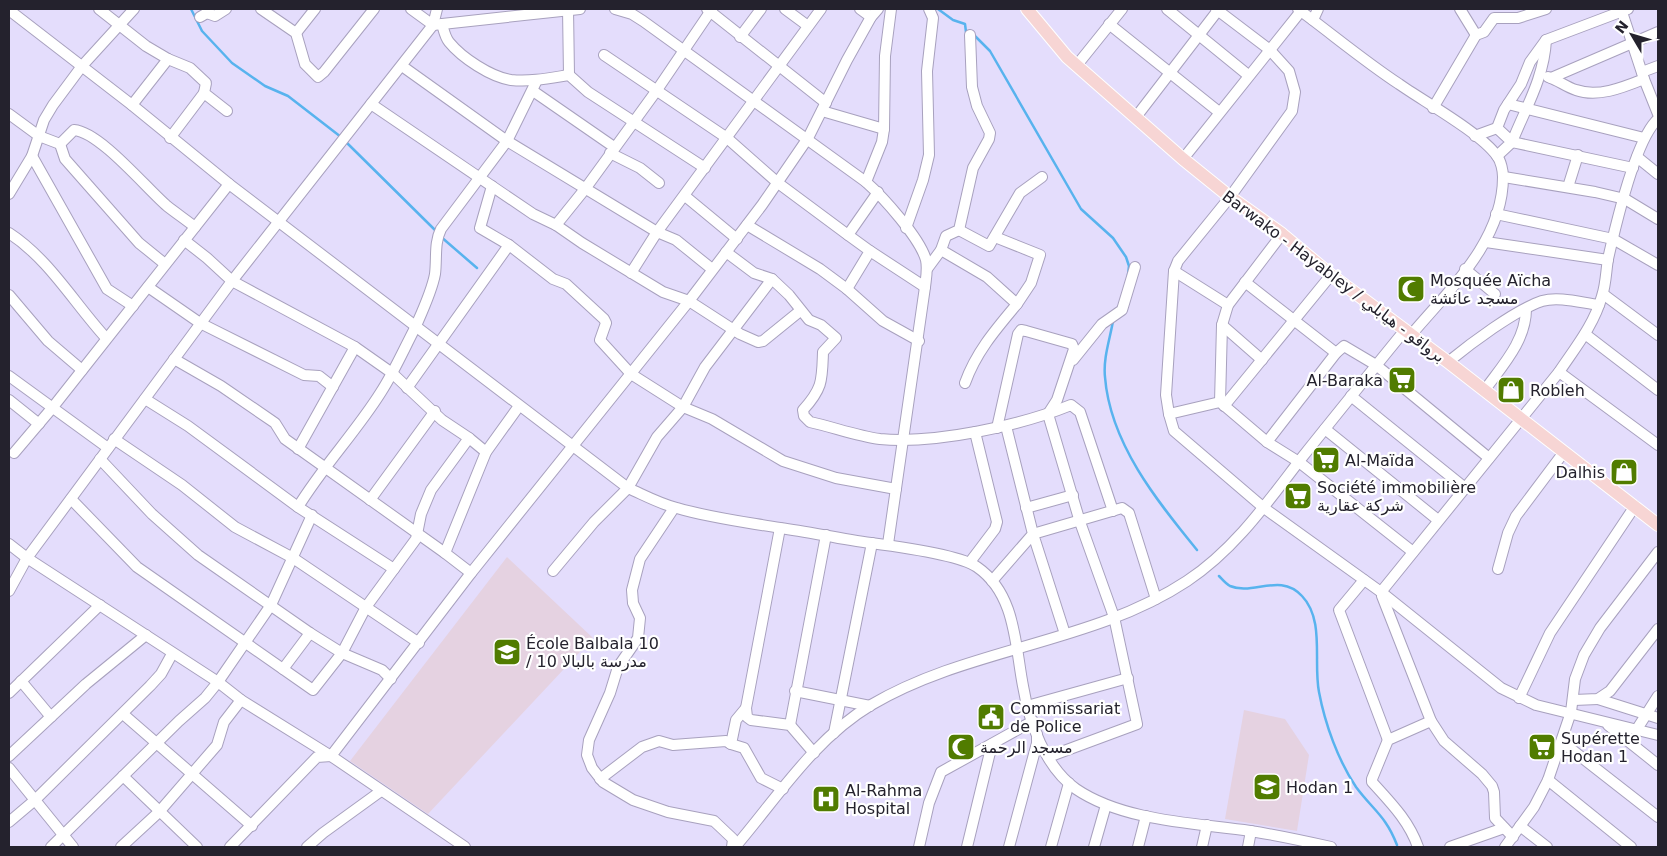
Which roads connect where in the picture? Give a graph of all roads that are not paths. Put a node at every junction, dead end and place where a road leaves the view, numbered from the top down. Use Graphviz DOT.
graph roads {
  1 [pos="99,9"];
  2 [pos="134,9"];
  3 [pos="226,9"];
  4 [pos="261,9"];
  5 [pos="314,9"];
  6 [pos="374,9"];
  7 [pos="411,9"];
  8 [pos="437,9"];
  9 [pos="568,9"];
  10 [pos="580,9"];
  11 [pos="620,9"];
  12 [pos="761,9"];
  13 [pos="785,9"];
  14 [pos="821,9"];
  15 [pos="860,9"];
  16 [pos="891,9"];
  17 [pos="929,9"];
  18 [pos="1026,9"];
  19 [pos="1122,9"];
  20 [pos="1167,9"];
  21 [pos="1217,9"];
  22 [pos="1318,9"];
  23 [pos="1460,9"];
  24 [pos="1546,9"];
  25 [pos="709,10"];
  26 [pos="1299,10"];
  27 [pos="1623,10"];
  28 [pos="14,11"];
  29 [pos="524,12"];
  30 [pos="875,13"];
  31 [pos="200,17"];
  32 [pos="1313,20"];
  33 [pos="1109,24"];
  34 [pos="438,25"];
  35 [pos="121,26"];
  36 [pos="808,26"];
  37 [pos="1658,32"];
  38 [pos="296,33"];
  39 [pos="1199,34"];
  40 [pos="970,35"];
  41 [pos="1476,35"];
  42 [pos="740,37"];
  43 [pos="1546,40"];
  44 [pos="1632,44"];
  45 [pos="1270,50"];
  46 [pos="683,52"];
  47 [pos="604,55"];
  48 [pos="168,59"];
  49 [pos="1077,65"];
  50 [pos="82,66"];
  51 [pos="402,66"];
  52 [pos="778,66"];
  53 [pos="1658,66"];
  54 [pos="1170,72"];
  55 [pos="1248,74"];
  56 [pos="569,75"];
  57 [pos="1643,76"];
  58 [pos="1546,77"];
  59 [pos="537,80"];
  60 [pos="657,90"];
  61 [pos="533,92"];
  62 [pos="204,93"];
  63 [pos="753,100"];
  64 [pos="371,104"];
  65 [pos="1508,104"];
  66 [pos="132,105"];
  67 [pos="824,107"];
  68 [pos="1433,108"];
  69 [pos="227,110"];
  70 [pos="1525,110"];
  71 [pos="1219,112"];
  72 [pos="9,114"];
  73 [pos="1658,114"];
  74 [pos="1136,117"];
  75 [pos="1658,120"];
  76 [pos="634,121"];
  77 [pos="1497,128"];
  78 [pos="884,129"];
  79 [pos="39,136"];
  80 [pos="1475,136"];
  81 [pos="170,138"];
  82 [pos="727,138"];
  83 [pos="808,138"];
  84 [pos="1644,138"];
  85 [pos="507,141"];
  86 [pos="1512,142"];
  87 [pos="60,144"];
  88 [pos="612,150"];
  89 [pos="1578,155"];
  90 [pos="32,156"];
  91 [pos="1497,156"];
  92 [pos="1637,157"];
  93 [pos="1183,159"];
  94 [pos="705,168"];
  95 [pos="1633,168"];
  96 [pos="1658,174"];
  97 [pos="479,176"];
  98 [pos="1042,177"];
  99 [pos="1504,177"];
  100 [pos="13,178"];
  101 [pos="866,182"];
  102 [pos="659,183"];
  103 [pos="778,183"];
  104 [pos="229,184"];
  105 [pos="492,186"];
  106 [pos="1568,188"];
  107 [pos="585,189"];
  108 [pos="878,192"];
  109 [pos="9,194"];
  110 [pos="685,196"];
  111 [pos="1230,197"];
  112 [pos="1625,199"];
  113 [pos="1496,214"];
  114 [pos="1658,219"];
  115 [pos="279,222"];
  116 [pos="556,225"];
  117 [pos="748,225"];
  118 [pos="195,227"];
  119 [pos="906,228"];
  120 [pos="959,230"];
  121 [pos="657,232"];
  122 [pos="9,233"];
  123 [pos="1282,234"];
  124 [pos="848,235"];
  125 [pos="995,237"];
  126 [pos="737,239"];
  127 [pos="1613,239"];
  128 [pos="184,240"];
  129 [pos="1486,242"];
  130 [pos="509,245"];
  131 [pos="941,250"];
  132 [pos="870,251"];
  133 [pos="726,252"];
  134 [pos="1608,260"];
  135 [pos="165,264"];
  136 [pos="1658,265"];
  137 [pos="1135,267"];
  138 [pos="712,269"];
  139 [pos="927,269"];
  140 [pos="1466,270"];
  141 [pos="1174,271"];
  142 [pos="631,273"];
  143 [pos="1330,275"];
  144 [pos="772,279"];
  145 [pos="232,281"];
  146 [pos="1245,282"];
  147 [pos="148,287"];
  148 [pos="925,287"];
  149 [pos="847,289"];
  150 [pos="1496,294"];
  151 [pos="1603,294"];
  152 [pos="9,296"];
  153 [pos="689,302"];
  154 [pos="1017,304"];
  155 [pos="1228,305"];
  156 [pos="1599,305"];
  157 [pos="133,306"];
  158 [pos="1526,309"];
  159 [pos="800,312"];
  160 [pos="1294,318"];
  161 [pos="200,323"];
  162 [pos="416,325"];
  163 [pos="1222,326"];
  164 [pos="732,330"];
  165 [pos="1408,333"];
  166 [pos="1585,334"];
  167 [pos="1658,335"];
  168 [pos="106,338"];
  169 [pos="919,341"];
  170 [pos="439,343"];
  171 [pos="355,347"];
  172 [pos="1336,353"];
  173 [pos="174,359"];
  174 [pos="1262,360"];
  175 [pos="1448,362"];
  176 [pos="1069,364"];
  177 [pos="1376,365"];
  178 [pos="82,370"];
  179 [pos="1559,372"];
  180 [pos="392,373"];
  181 [pos="631,374"];
  182 [pos="9,376"];
  183 [pos="965,383"];
  184 [pos="334,386"];
  185 [pos="406,388"];
  186 [pos="1658,390"];
  187 [pos="1484,391"];
  188 [pos="1351,396"];
  189 [pos="145,399"];
  190 [pos="9,400"];
  191 [pos="1222,404"];
  192 [pos="520,406"];
  193 [pos="53,407"];
  194 [pos="683,407"];
  195 [pos="435,411"];
  196 [pos="1048,414"];
  197 [pos="1168,414"];
  198 [pos="1521,420"];
  199 [pos="39,424"];
  200 [pos="1001,427"];
  201 [pos="1325,429"];
  202 [pos="975,432"];
  203 [pos="469,438"];
  204 [pos="903,440"];
  205 [pos="1267,442"];
  206 [pos="111,443"];
  207 [pos="1658,445"];
  208 [pos="571,446"];
  209 [pos="298,449"];
  210 [pos="486,452"];
  211 [pos="1564,452"];
  212 [pos="14,453"];
  213 [pos="1489,458"];
  214 [pos="100,459"];
  215 [pos="1299,462"];
  216 [pos="323,468"];
  217 [pos="628,488"];
  218 [pos="1465,488"];
  219 [pos="896,489"];
  220 [pos="1073,495"];
  221 [pos="71,499"];
  222 [pos="370,500"];
  223 [pos="1635,506"];
  224 [pos="298,507"];
  225 [pos="674,508"];
  226 [pos="1026,508"];
  227 [pos="1264,508"];
  228 [pos="1113,511"];
  229 [pos="312,515"];
  230 [pos="1438,520"];
  231 [pos="1080,522"];
  232 [pos="1658,525"];
  233 [pos="780,528"];
  234 [pos="416,532"];
  235 [pos="1033,534"];
  236 [pos="826,535"];
  237 [pos="872,543"];
  238 [pos="9,544"];
  239 [pos="888,544"];
  240 [pos="1413,552"];
  241 [pos="1658,552"];
  242 [pos="446,553"];
  243 [pos="27,558"];
  244 [pos="293,558"];
  245 [pos="970,562"];
  246 [pos="394,569"];
  247 [pos="1498,569"];
  248 [pos="552,571"];
  249 [pos="471,573"];
  250 [pos="1364,580"];
  251 [pos="992,581"];
  252 [pos="9,591"];
  253 [pos="1381,592"];
  254 [pos="1156,599"];
  255 [pos="100,605"];
  256 [pos="271,605"];
  257 [pos="366,607"];
  258 [pos="1114,617"];
  259 [pos="1658,629"];
  260 [pos="310,633"];
  261 [pos="1065,634"];
  262 [pos="146,635"];
  263 [pos="247,642"];
  264 [pos="419,643"];
  265 [pos="1019,648"];
  266 [pos="342,653"];
  267 [pos="172,654"];
  268 [pos="283,668"];
  269 [pos="1128,678"];
  270 [pos="391,679"];
  271 [pos="21,682"];
  272 [pos="218,682"];
  273 [pos="795,691"];
  274 [pos="9,693"];
  275 [pos="1658,696"];
  276 [pos="1518,698"];
  277 [pos="1598,699"];
  278 [pos="240,700"];
  279 [pos="1574,700"];
  280 [pos="841,701"];
  281 [pos="870,706"];
  282 [pos="1027,706"];
  283 [pos="746,708"];
  284 [pos="1571,712"];
  285 [pos="1646,713"];
  286 [pos="123,714"];
  287 [pos="51,717"];
  288 [pos="1658,718"];
  289 [pos="1033,721"];
  290 [pos="1431,721"];
  291 [pos="1606,723"];
  292 [pos="790,725"];
  293 [pos="1638,729"];
  294 [pos="834,733"];
  295 [pos="1037,733"];
  296 [pos="1658,736"];
  297 [pos="1388,740"];
  298 [pos="1562,742"];
  299 [pos="156,744"];
  300 [pos="731,744"];
  301 [pos="992,744"];
  302 [pos="814,753"];
  303 [pos="9,756"];
  304 [pos="331,756"];
  305 [pos="1048,757"];
  306 [pos="1658,765"];
  307 [pos="9,768"];
  308 [pos="191,773"];
  309 [pos="123,776"];
  310 [pos="600,779"];
  311 [pos="1548,780"];
  312 [pos="1069,783"];
  313 [pos="782,789"];
  314 [pos="381,791"];
  315 [pos="35,800"];
  316 [pos="1106,805"];
  317 [pos="159,812"];
  318 [pos="1146,816"];
  319 [pos="1658,817"];
  320 [pos="9,822"];
  321 [pos="1207,825"];
  322 [pos="252,826"];
  323 [pos="1520,826"];
  324 [pos="1504,828"];
  325 [pos="1251,831"];
  326 [pos="63,836"];
  327 [pos="1513,837"];
  328 [pos="1292,843"];
  329 [pos="193,846"];
  330 [pos="51,847"];
  331 [pos="73,847"];
  332 [pos="121,847"];
  333 [pos="230,847"];
  334 [pos="307,847"];
  335 [pos="465,847"];
  336 [pos="734,847"];
  337 [pos="919,847"];
  338 [pos="967,847"];
  339 [pos="1009,847"];
  340 [pos="1051,847"];
  341 [pos="1094,847"];
  342 [pos="1138,847"];
  343 [pos="1202,847"];
  344 [pos="1248,847"];
  345 [pos="1331,847"];
  346 [pos="1418,847"];
  347 [pos="1450,847"];
  348 [pos="1505,847"];
  349 [pos="1547,847"];
  350 [pos="1630,847"];
  1 -- 35 [label="street"];
  2 -- 35 [label="street"];
  3 -- 31 [label="street"];
  4 -- 38 [label="street"];
  5 -- 38 [label="street"];
  6 -- 38 [label="street"];
  7 -- 34 [label="street"];
  8 -- 34 [label="street"];
  9 -- 10 [label="street"];
  9 -- 29 [label="street"];
  9 -- 56 [label="street"];
  11 -- 46 [label="street"];
  12 -- 42 [label="street"];
  13 -- 36 [label="street"];
  14 -- 36 [label="street"];
  15 -- 30 [label="street"];
  16 -- 78 [label="street"];
  17 -- 119 [label="street"];
  18 -- 49 [label="main road, Barwako - Hayabley / برواقو - هيابلي"];
  19 -- 33 [label="street"];
  20 -- 39 [label="street"];
  21 -- 39 [label="street"];
  21 -- 45 [label="street"];
  22 -- 32 [label="street"];
  23 -- 41 [label="street"];
  24 -- 41 [label="street"];
  25 -- 42 [label="street"];
  25 -- 46 [label="street"];
  26 -- 32 [label="street"];
  26 -- 45 [label="street"];
  27 -- 43 [label="street"];
  27 -- 44 [label="street"];
  28 -- 50 [label="street"];
  29 -- 34 [label="street"];
  30 -- 67 [label="street"];
  32 -- 68 [label="street"];
  33 -- 49 [label="street"];
  33 -- 54 [label="street"];
  34 -- 51 [label="street"];
  34 -- 59 [label="street"];
  35 -- 48 [label="street"];
  35 -- 50 [label="street"];
  36 -- 52 [label="street"];
  37 -- 44 [label="street"];
  39 -- 54 [label="street"];
  39 -- 55 [label="street"];
  40 -- 120 [label="street"];
  41 -- 68 [label="street"];
  42 -- 52 [label="street"];
  43 -- 58 [label="street"];
  43 -- 65 [label="street"];
  44 -- 57 [label="street"];
  44 -- 58 [label="street"];
  45 -- 55 [label="street"];
  45 -- 111 [label="street"];
  46 -- 60 [label="street"];
  46 -- 63 [label="street"];
  47 -- 60 [label="street"];
  48 -- 62 [label="street"];
  48 -- 66 [label="street"];
  49 -- 74 [label="main road, Barwako - Hayabley / برواقو - هيابلي"];
  50 -- 66 [label="street"];
  50 -- 79 [label="street"];
  51 -- 64 [label="street"];
  51 -- 85 [label="street"];
  52 -- 63 [label="street"];
  52 -- 67 [label="street"];
  53 -- 57 [label="street"];
  54 -- 71 [label="street"];
  54 -- 74 [label="street"];
  55 -- 71 [label="street"];
  56 -- 59 [label="street"];
  56 -- 76 [label="street"];
  57 -- 58 [label="street"];
  57 -- 73 [label="street"];
  58 -- 70 [label="street"];
  59 -- 61 [label="street"];
  60 -- 76 [label="street"];
  60 -- 82 [label="street"];
  61 -- 85 [label="street"];
  61 -- 88 [label="street"];
  62 -- 69 [label="street"];
  62 -- 81 [label="street"];
  63 -- 82 [label="street"];
  63 -- 83 [label="street"];
  64 -- 97 [label="street"];
  64 -- 115 [label="street"];
  65 -- 70 [label="street"];
  65 -- 77 [label="street"];
  66 -- 81 [label="street"];
  67 -- 78 [label="street"];
  67 -- 83 [label="street"];
  68 -- 80 [label="street"];
  70 -- 84 [label="street"];
  70 -- 86 [label="street"];
  71 -- 93 [label="street"];
  72 -- 79 [label="street"];
  74 -- 93 [label="main road, Barwako - Hayabley / برواقو - هيابلي"];
  75 -- 84 [label="street"];
  76 -- 88 [label="street"];
  76 -- 94 [label="street"];
  77 -- 80 [label="street"];
  77 -- 86 [label="street"];
  78 -- 101 [label="street"];
  79 -- 87 [label="street"];
  79 -- 90 [label="street"];
  80 -- 91 [label="street"];
  81 -- 104 [label="street"];
  82 -- 94 [label="street"];
  82 -- 103 [label="street"];
  83 -- 101 [label="street"];
  83 -- 103 [label="street"];
  84 -- 92 [label="street"];
  85 -- 97 [label="street"];
  85 -- 107 [label="street"];
  86 -- 89 [label="street"];
  86 -- 91 [label="street"];
  87 -- 118 [label="street"];
  87 -- 135 [label="street"];
  88 -- 102 [label="street"];
  88 -- 107 [label="street"];
  89 -- 95 [label="street"];
  89 -- 106 [label="street"];
  90 -- 100 [label="street"];
  90 -- 157 [label="street"];
  91 -- 99 [label="street"];
  92 -- 95 [label="street"];
  92 -- 96 [label="street"];
  93 -- 111 [label="main road, Barwako - Hayabley / برواقو - هيابلي"];
  94 -- 110 [label="street"];
  95 -- 112 [label="street"];
  97 -- 105 [label="street"];
  97 -- 162 [label="street"];
  98 -- 125 [label="street"];
  99 -- 106 [label="street"];
  99 -- 113 [label="street"];
  100 -- 109 [label="street"];
  101 -- 108 [label="street"];
  103 -- 117 [label="street"];
  103 -- 124 [label="street"];
  104 -- 115 [label="street"];
  104 -- 118 [label="street"];
  105 -- 116 [label="street"];
  105 -- 130 [label="street"];
  106 -- 112 [label="street"];
  107 -- 116 [label="street"];
  107 -- 121 [label="street"];
  108 -- 119 [label="street"];
  108 -- 124 [label="street"];
  110 -- 121 [label="street"];
  110 -- 126 [label="street"];
  111 -- 123 [label="main road, Barwako - Hayabley / برواقو - هيابلي"];
  111 -- 141 [label="street"];
  112 -- 114 [label="street"];
  112 -- 127 [label="street"];
  113 -- 127 [label="street"];
  113 -- 129 [label="street"];
  115 -- 145 [label="street"];
  115 -- 162 [label="street"];
  116 -- 142 [label="street"];
  117 -- 126 [label="street"];
  117 -- 149 [label="street"];
  118 -- 128 [label="street"];
  119 -- 139 [label="street"];
  120 -- 125 [label="street"];
  120 -- 131 [label="street"];
  121 -- 138 [label="street"];
  121 -- 142 [label="street"];
  122 -- 168 [label="street"];
  123 -- 143 [label="main road, Barwako - Hayabley / برواقو - هيابلي"];
  123 -- 146 [label="street"];
  124 -- 132 [label="street"];
  125 -- 154 [label="street"];
  126 -- 133 [label="street"];
  127 -- 134 [label="street"];
  127 -- 136 [label="street"];
  128 -- 135 [label="street"];
  128 -- 145 [label="street"];
  129 -- 134 [label="street"];
  129 -- 140 [label="street"];
  130 -- 170 [label="street"];
  130 -- 181 [label="street"];
  131 -- 139 [label="street"];
  131 -- 154 [label="street"];
  132 -- 148 [label="street"];
  132 -- 149 [label="street"];
  133 -- 138 [label="street"];
  133 -- 144 [label="street"];
  134 -- 151 [label="street"];
  135 -- 147 [label="street"];
  137 -- 176 [label="street"];
  138 -- 153 [label="street"];
  139 -- 148 [label="street"];
  140 -- 150 [label="street"];
  140 -- 165 [label="street"];
  141 -- 155 [label="street"];
  141 -- 197 [label="street"];
  142 -- 153 [label="street"];
  143 -- 160 [label="street"];
  143 -- 165 [label="main road, Barwako - Hayabley / برواقو - هيابلي"];
  144 -- 159 [label="street"];
  144 -- 164 [label="street"];
  145 -- 161 [label="street"];
  145 -- 171 [label="street"];
  146 -- 155 [label="street"];
  146 -- 160 [label="street"];
  147 -- 157 [label="street"];
  147 -- 161 [label="street"];
  148 -- 169 [label="street"];
  149 -- 169 [label="street"];
  151 -- 156 [label="street"];
  151 -- 167 [label="street"];
  152 -- 178 [label="street"];
  153 -- 164 [label="street"];
  153 -- 181 [label="street"];
  154 -- 183 [label="street"];
  155 -- 163 [label="street"];
  156 -- 158 [label="street"];
  156 -- 166 [label="street"];
  157 -- 168 [label="street"];
  158 -- 175 [label="street"];
  158 -- 187 [label="street"];
  159 -- 164 [label="street"];
  159 -- 204 [label="street"];
  160 -- 172 [label="street"];
  160 -- 174 [label="street"];
  161 -- 173 [label="street"];
  161 -- 184 [label="street"];
  162 -- 170 [label="street"];
  162 -- 180 [label="street"];
  163 -- 174 [label="street"];
  163 -- 191 [label="street"];
  164 -- 194 [label="street"];
  165 -- 175 [label="main road, Barwako - Hayabley / برواقو - هيابلي"];
  165 -- 177 [label="street"];
  166 -- 179 [label="street"];
  166 -- 186 [label="street"];
  168 -- 178 [label="street"];
  169 -- 204 [label="street"];
  170 -- 185 [label="street"];
  170 -- 192 [label="street"];
  171 -- 180 [label="street"];
  171 -- 184 [label="street"];
  172 -- 177 [label="street"];
  172 -- 205 [label="street"];
  173 -- 189 [label="street"];
  173 -- 209 [label="street"];
  174 -- 191 [label="street"];
  175 -- 187 [label="main road, Barwako - Hayabley / برواقو - هيابلي"];
  176 -- 196 [label="street"];
  176 -- 200 [label="street"];
  177 -- 188 [label="street"];
  177 -- 213 [label="street"];
  178 -- 193 [label="street"];
  179 -- 198 [label="street"];
  179 -- 207 [label="street"];
  180 -- 185 [label="street"];
  180 -- 216 [label="street"];
  181 -- 194 [label="street"];
  181 -- 208 [label="street"];
  182 -- 193 [label="street"];
  184 -- 209 [label="street"];
  185 -- 195 [label="street"];
  187 -- 198 [label="main road, Barwako - Hayabley / برواقو - هيابلي"];
  188 -- 201 [label="street"];
  188 -- 218 [label="street"];
  189 -- 206 [label="street"];
  189 -- 224 [label="street"];
  190 -- 199 [label="street"];
  191 -- 197 [label="street"];
  191 -- 205 [label="street"];
  192 -- 208 [label="street"];
  192 -- 210 [label="street"];
  193 -- 199 [label="street"];
  193 -- 206 [label="street"];
  194 -- 217 [label="street"];
  194 -- 219 [label="street"];
  195 -- 203 [label="street"];
  195 -- 222 [label="street"];
  196 -- 200 [label="street"];
  196 -- 220 [label="street"];
  196 -- 228 [label="street"];
  197 -- 227 [label="street"];
  198 -- 211 [label="main road, Barwako - Hayabley / برواقو - هيابلي"];
  198 -- 213 [label="street"];
  199 -- 212 [label="street"];
  200 -- 202 [label="street"];
  200 -- 226 [label="street"];
  201 -- 215 [label="street"];
  201 -- 230 [label="street"];
  202 -- 204 [label="street"];
  202 -- 245 [label="street"];
  203 -- 210 [label="street"];
  203 -- 234 [label="street"];
  204 -- 219 [label="street"];
  205 -- 215 [label="street"];
  206 -- 214 [label="street"];
  206 -- 244 [label="street"];
  208 -- 217 [label="street"];
  208 -- 249 [label="street"];
  209 -- 216 [label="street"];
  210 -- 242 [label="street"];
  211 -- 223 [label="main road, Barwako - Hayabley / برواقو - هيابلي"];
  211 -- 247 [label="street"];
  213 -- 218 [label="street"];
  214 -- 221 [label="street"];
  214 -- 256 [label="street"];
  215 -- 227 [label="street"];
  215 -- 240 [label="street"];
  216 -- 222 [label="street"];
  216 -- 224 [label="street"];
  217 -- 225 [label="street"];
  217 -- 248 [label="street"];
  218 -- 230 [label="street"];
  219 -- 239 [label="street"];
  220 -- 226 [label="street"];
  220 -- 231 [label="street"];
  221 -- 243 [label="street"];
  221 -- 263 [label="street"];
  222 -- 234 [label="street"];
  223 -- 232 [label="main road, Barwako - Hayabley / برواقو - هيابلي"];
  223 -- 276 [label="street"];
  224 -- 229 [label="street"];
  225 -- 233 [label="street"];
  225 -- 310 [label="street"];
  226 -- 235 [label="street"];
  227 -- 250 [label="street"];
  227 -- 254 [label="street"];
  228 -- 231 [label="street"];
  228 -- 254 [label="street"];
  229 -- 244 [label="street"];
  229 -- 246 [label="street"];
  230 -- 240 [label="street"];
  231 -- 235 [label="street"];
  231 -- 258 [label="street"];
  233 -- 236 [label="street"];
  233 -- 283 [label="street"];
  234 -- 242 [label="street"];
  234 -- 246 [label="street"];
  235 -- 251 [label="street"];
  235 -- 261 [label="street"];
  236 -- 237 [label="street"];
  236 -- 273 [label="street"];
  237 -- 239 [label="street"];
  237 -- 280 [label="street"];
  238 -- 243 [label="street"];
  239 -- 245 [label="street"];
  240 -- 253 [label="street"];
  241 -- 279 [label="street"];
  242 -- 249 [label="street"];
  243 -- 252 [label="street"];
  243 -- 255 [label="street"];
  244 -- 256 [label="street"];
  244 -- 257 [label="street"];
  245 -- 251 [label="street"];
  246 -- 257 [label="street"];
  249 -- 264 [label="street"];
  250 -- 253 [label="street"];
  250 -- 297 [label="street"];
  251 -- 265 [label="street"];
  253 -- 276 [label="street"];
  253 -- 290 [label="street"];
  254 -- 258 [label="street"];
  255 -- 262 [label="street"];
  255 -- 271 [label="street"];
  256 -- 260 [label="street"];
  256 -- 263 [label="street"];
  257 -- 264 [label="street"];
  257 -- 266 [label="street"];
  258 -- 261 [label="street"];
  258 -- 269 [label="street"];
  259 -- 277 [label="street"];
  260 -- 266 [label="street"];
  260 -- 268 [label="street"];
  261 -- 265 [label="street"];
  262 -- 267 [label="street"];
  262 -- 287 [label="street"];
  263 -- 268 [label="street"];
  263 -- 272 [label="street"];
  264 -- 270 [label="street"];
  265 -- 281 [label="street"];
  265 -- 282 [label="street"];
  266 -- 268 [label="street"];
  266 -- 270 [label="street"];
  267 -- 272 [label="street"];
  267 -- 286 [label="street"];
  269 -- 282 [label="street"];
  269 -- 305 [label="street"];
  270 -- 304 [label="street"];
  271 -- 274 [label="street"];
  271 -- 287 [label="street"];
  272 -- 278 [label="street"];
  272 -- 299 [label="street"];
  273 -- 280 [label="street"];
  273 -- 292 [label="street"];
  275 -- 285 [label="street"];
  276 -- 284 [label="street"];
  277 -- 279 [label="street"];
  277 -- 285 [label="street"];
  278 -- 304 [label="street"];
  278 -- 308 [label="street"];
  279 -- 284 [label="street"];
  280 -- 281 [label="street"];
  280 -- 294 [label="street"];
  281 -- 294 [label="street"];
  282 -- 289 [label="street"];
  283 -- 292 [label="street"];
  283 -- 300 [label="street"];
  284 -- 291 [label="street"];
  284 -- 298 [label="street"];
  285 -- 288 [label="street"];
  285 -- 293 [label="street"];
  286 -- 299 [label="street"];
  286 -- 315 [label="street"];
  287 -- 303 [label="street"];
  289 -- 295 [label="street"];
  289 -- 301 [label="street"];
  290 -- 297 [label="street"];
  290 -- 324 [label="street"];
  291 -- 293 [label="street"];
  291 -- 306 [label="street"];
  292 -- 302 [label="street"];
  293 -- 296 [label="street"];
  294 -- 302 [label="street"];
  295 -- 305 [label="street"];
  295 -- 339 [label="street"];
  297 -- 346 [label="street"];
  298 -- 311 [label="street"];
  298 -- 319 [label="street"];
  299 -- 308 [label="street"];
  299 -- 309 [label="street"];
  300 -- 310 [label="street"];
  300 -- 313 [label="street"];
  301 -- 337 [label="street"];
  301 -- 338 [label="street"];
  302 -- 313 [label="street"];
  304 -- 314 [label="street"];
  304 -- 322 [label="street"];
  305 -- 312 [label="street"];
  307 -- 315 [label="street"];
  308 -- 317 [label="street"];
  308 -- 322 [label="street"];
  309 -- 317 [label="street"];
  309 -- 326 [label="street"];
  310 -- 336 [label="street"];
  311 -- 323 [label="street"];
  311 -- 350 [label="street"];
  312 -- 316 [label="street"];
  312 -- 340 [label="street"];
  313 -- 336 [label="street"];
  314 -- 334 [label="street"];
  314 -- 335 [label="street"];
  315 -- 320 [label="street"];
  315 -- 326 [label="street"];
  316 -- 318 [label="street"];
  316 -- 341 [label="street"];
  317 -- 329 [label="street"];
  317 -- 332 [label="street"];
  318 -- 321 [label="street"];
  318 -- 342 [label="street"];
  321 -- 325 [label="street"];
  321 -- 343 [label="street"];
  322 -- 333 [label="street"];
  323 -- 327 [label="street"];
  323 -- 349 [label="street"];
  324 -- 327 [label="street"];
  324 -- 347 [label="street"];
  325 -- 328 [label="street"];
  325 -- 344 [label="street"];
  326 -- 330 [label="street"];
  326 -- 331 [label="street"];
  327 -- 348 [label="street"];
  328 -- 345 [label="street"];
}
